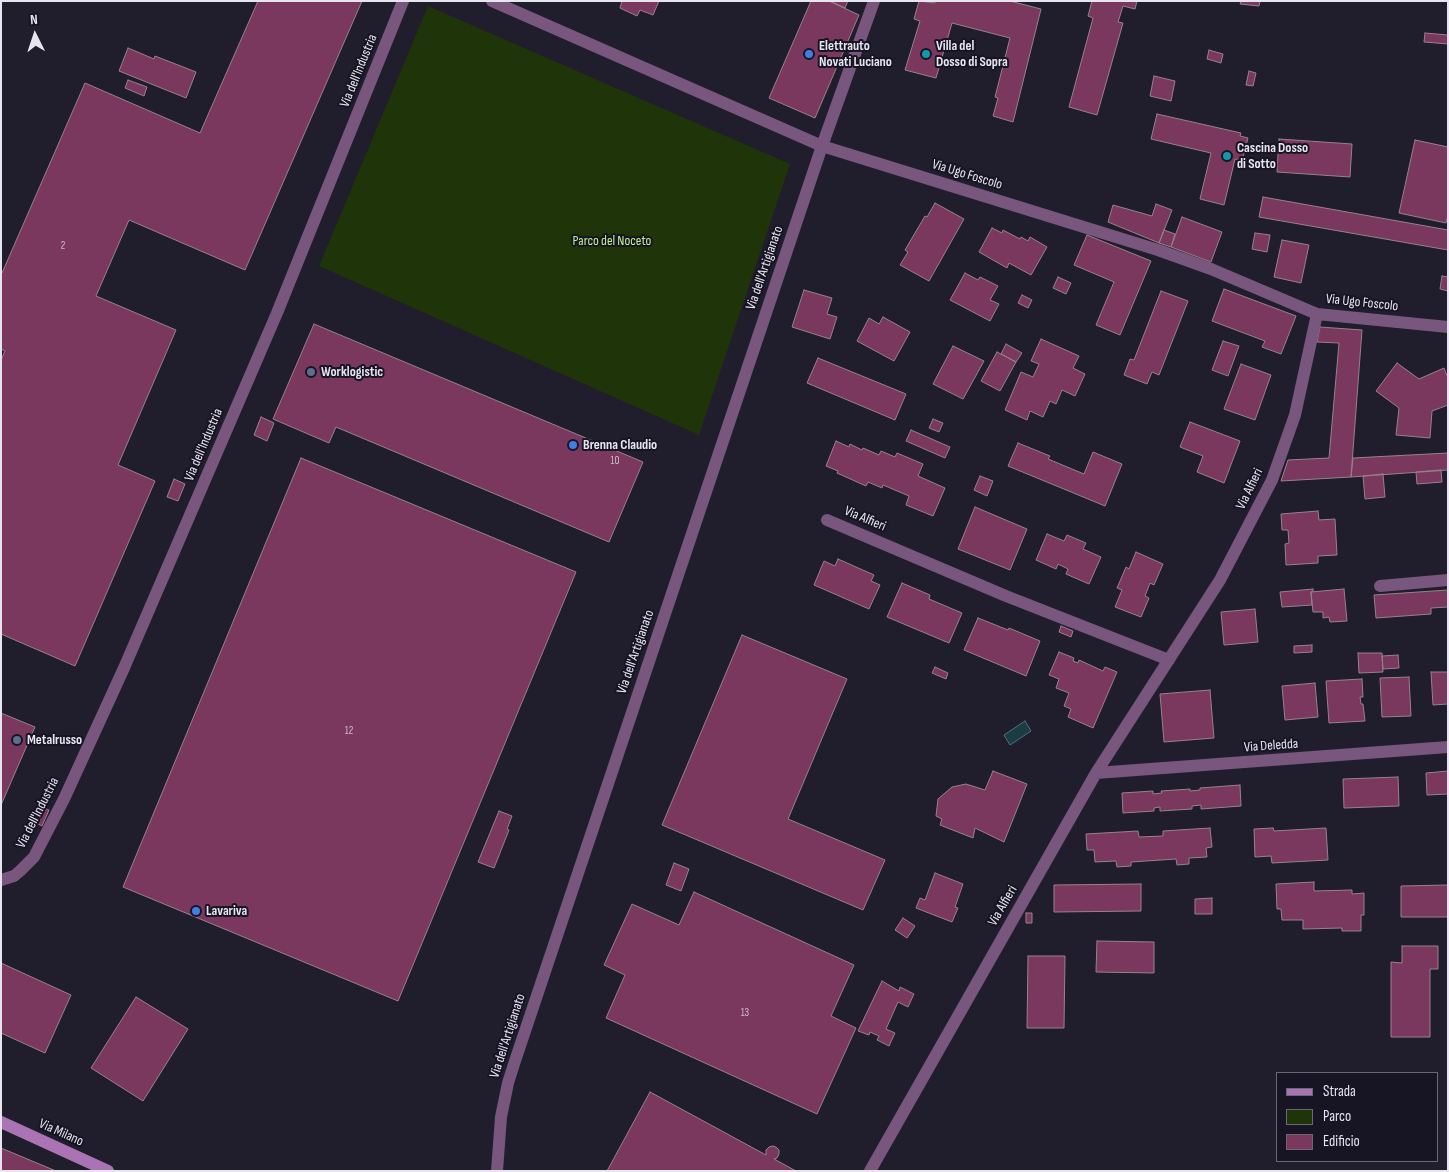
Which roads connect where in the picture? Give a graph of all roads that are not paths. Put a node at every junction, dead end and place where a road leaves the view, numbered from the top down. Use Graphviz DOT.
graph roads {
  1 [pos="403,1"];
  2 [pos="492,1"];
  3 [pos="874,1"];
  4 [pos="822,146"];
  5 [pos="1318,314"];
  6 [pos="1448,327"];
  7 [pos="827,520"];
  8 [pos="1448,580"];
  9 [pos="1380,586"];
  10 [pos="1168,660"];
  11 [pos="1448,747"];
  12 [pos="1096,774"];
  13 [pos="1,880"];
  14 [pos="1,1122"];
  15 [pos="108,1171"];
  16 [pos="497,1171"];
  17 [pos="870,1171"];
  1 -- 13 [label="street, Via dell'Industria"];
  2 -- 4 [label="street, Via Ugo Foscolo"];
  3 -- 4 [label="street, Via dell'Artigianato"];
  4 -- 5 [label="street, Via Ugo Foscolo"];
  4 -- 16 [label="street, Via dell'Artigianato"];
  5 -- 6 [label="street, Via Ugo Foscolo"];
  5 -- 10 [label="street, Via Alfieri"];
  7 -- 10 [label="street, Via Alfieri"];
  8 -- 9 [label="street"];
  10 -- 12 [label="street, Via Alfieri"];
  11 -- 12 [label="street, Via Deledda"];
  12 -- 17 [label="street, Via Alfieri"];
  14 -- 15 [label="main road, Via Milano"];
}
